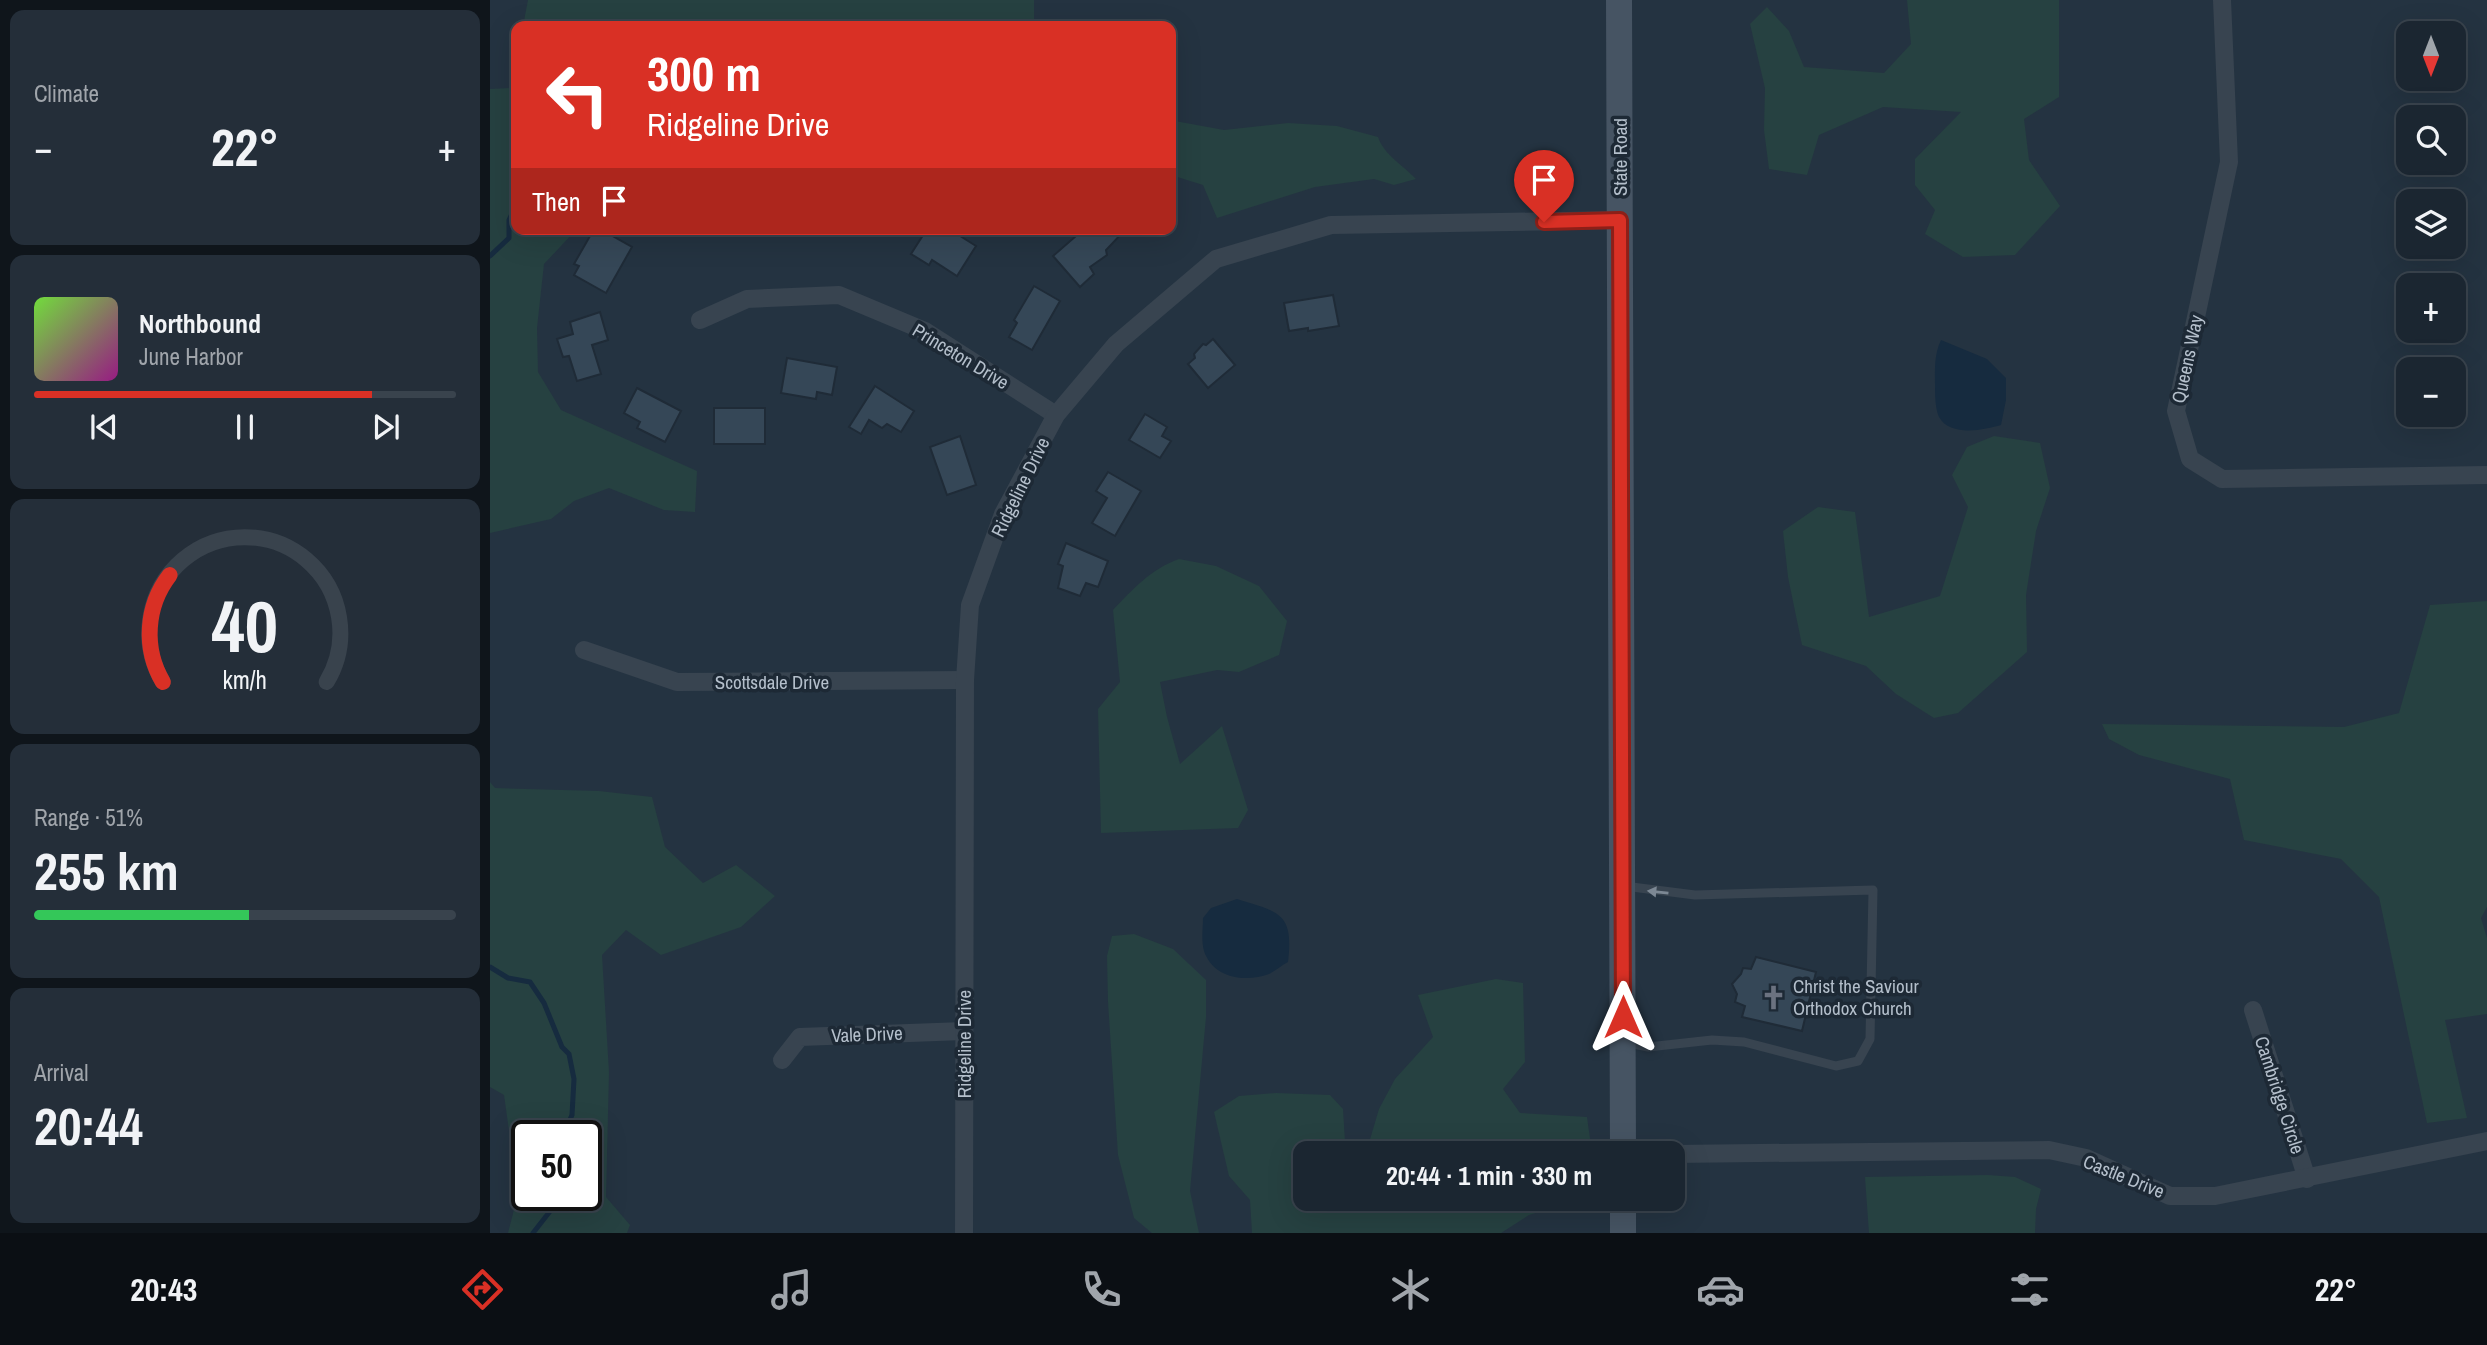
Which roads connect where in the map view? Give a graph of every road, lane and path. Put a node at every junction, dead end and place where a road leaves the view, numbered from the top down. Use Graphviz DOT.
graph roads {
  1 [pos="1619,0"];
  2 [pos="2222,0"];
  3 [pos="1620,220"];
  4 [pos="700,320"];
  5 [pos="1056,415"];
  6 [pos="2487,475"];
  7 [pos="584,650"];
  8 [pos="965,680"];
  9 [pos="1622,886"];
  10 [pos="2253,1010"];
  11 [pos="964,1031"];
  12 [pos="1623,1042"];
  13 [pos="782,1060"];
  14 [pos="1623,1141"];
  15 [pos="2487,1141"];
  16 [pos="1685,1154"];
  17 [pos="2307,1179"];
  18 [pos="1623,1211"];
  19 [pos="964,1233"];
  20 [pos="1623,1233"];
  1 -- 3 [label="main road, State Road"];
  2 -- 6 [label="street, Queens Way"];
  3 -- 5 [label="street, Ridgeline Drive"];
  3 -- 9 [label="main road, State Road"];
  4 -- 5 [label="street, Princeton Drive"];
  5 -- 8 [label="street, Ridgeline Drive"];
  7 -- 8 [label="street, Scottsdale Drive"];
  8 -- 11 [label="street, Ridgeline Drive"];
  9 -- 12 [label="main road, State Road"];
  12 -- 9 [label="lane, one-way"];
  10 -- 17 [label="street, Cambridge Circle"];
  11 -- 13 [label="street, Vale Drive"];
  11 -- 19 [label="street, Ridgeline Drive"];
  12 -- 14 [label="main road, State Road"];
  15 -- 17 [label="street, Castle Drive"];
  16 -- 17 [label="street, Castle Drive"];
  18 -- 20 [label="main road"];
}
